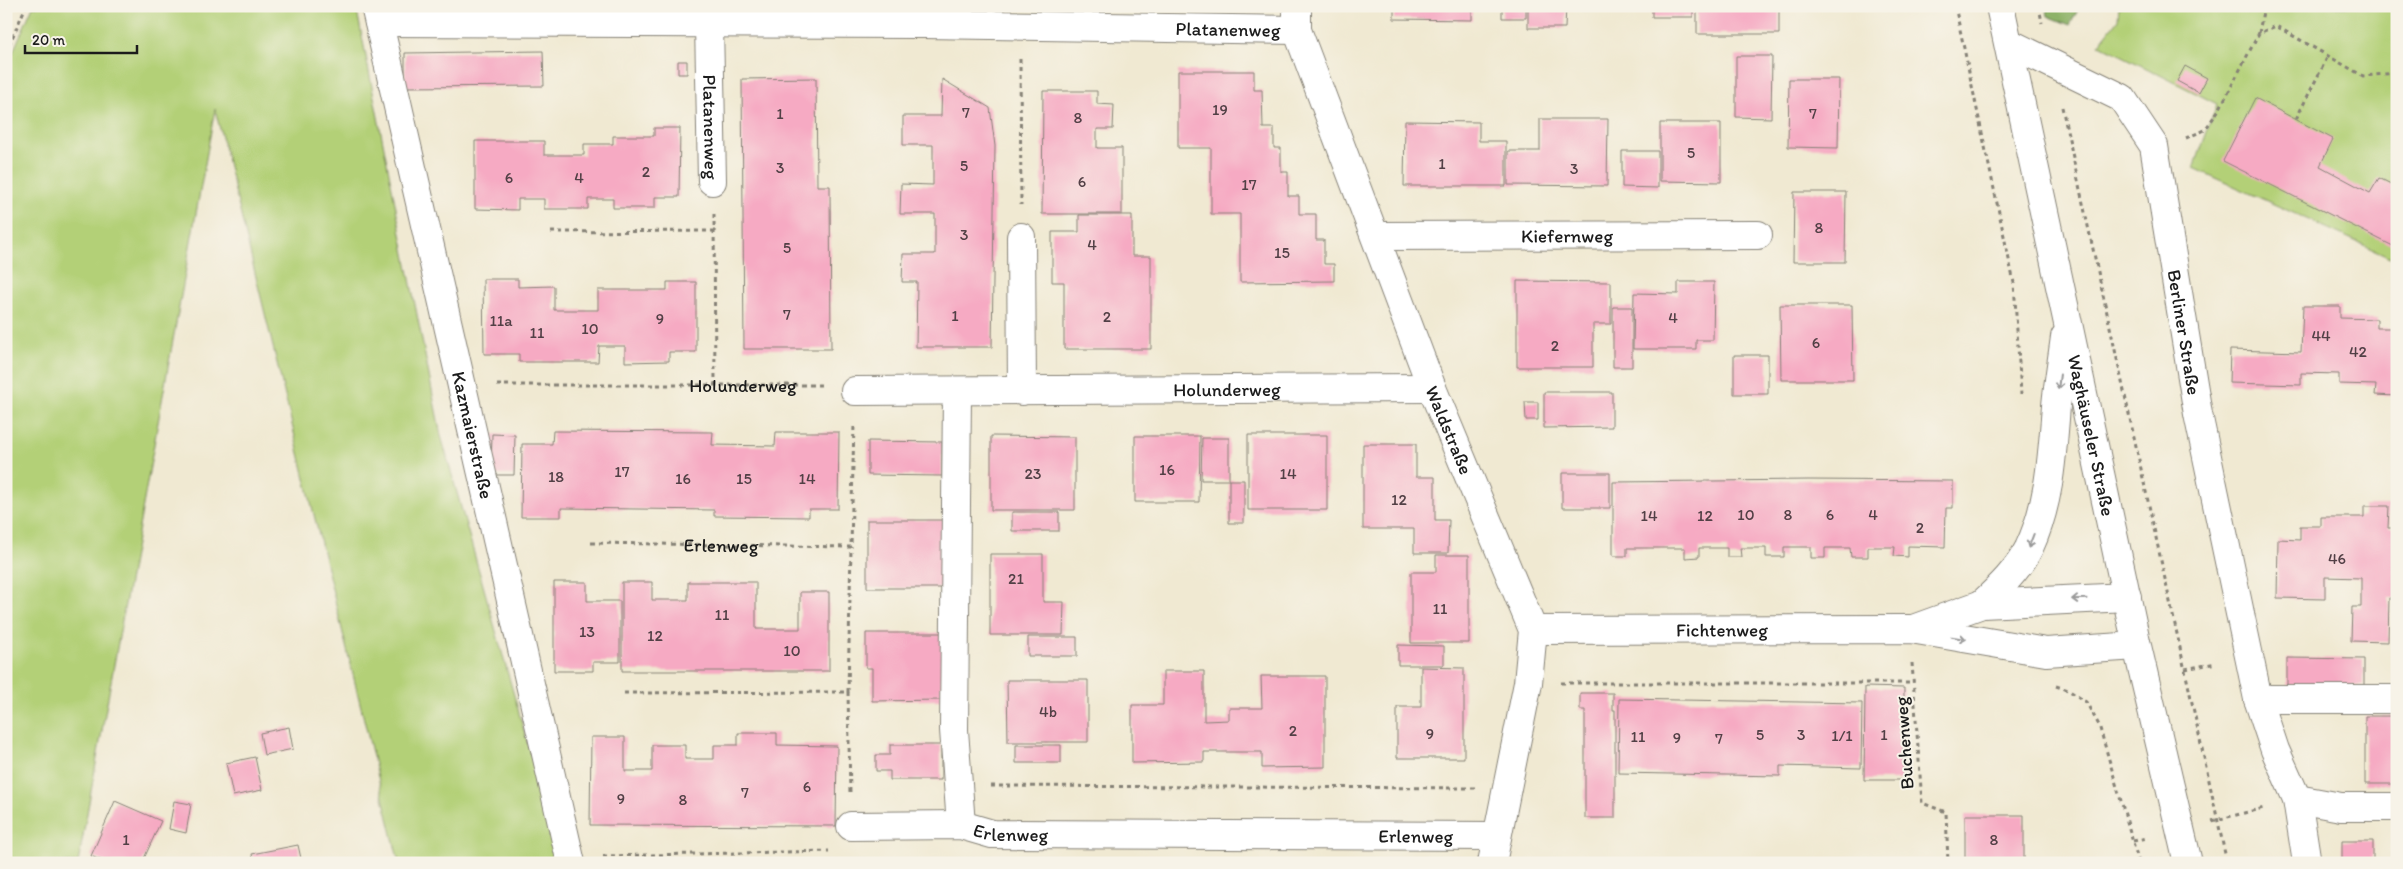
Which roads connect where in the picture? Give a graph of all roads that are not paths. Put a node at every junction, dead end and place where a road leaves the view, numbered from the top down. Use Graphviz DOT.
graph roads {
  1 [pos="2000,6"];
  2 [pos="377,14"];
  3 [pos="561,14"];
  4 [pos="923,15"];
  5 [pos="1297,18"];
  6 [pos="709,23"];
  7 [pos="2009,43"];
  8 [pos="712,181"];
  9 [pos="1758,235"];
  10 [pos="1376,236"];
  11 [pos="1021,237"];
  12 [pos="2067,316"];
  13 [pos="1432,388"];
  14 [pos="855,391"];
  15 [pos="1022,391"];
  16 [pos="957,392"];
  17 [pos="2127,597"];
  18 [pos="1982,604"];
  19 [pos="1911,629"];
  20 [pos="1533,630"];
  21 [pos="2137,646"];
  22 [pos="2258,699"];
  23 [pos="2397,699"];
  24 [pos="2297,799"];
  25 [pos="2397,807"];
  26 [pos="961,825"];
  27 [pos="1497,836"];
  28 [pos="851,838"];
  29 [pos="571,860"];
  30 [pos="1492,863"];
  31 [pos="2188,863"];
  32 [pos="2307,863"];
  1 -- 7 [label="street, Waghäuseler Straße"];
  2 -- 3 [label="street, Platanenweg"];
  2 -- 29 [label="street, Kazmaierstraße"];
  3 -- 6 [label="street, Platanenweg"];
  4 -- 5 [label="street, Platanenweg"];
  4 -- 6 [label="street, Platanenweg"];
  5 -- 10 [label="street, Waldstraße"];
  6 -- 8 [label="street, Platanenweg"];
  7 -- 12 [label="street, Waghäuseler Straße"];
  7 -- 22 [label="street, Berliner Straße"];
  9 -- 10 [label="street, Kiefernweg"];
  10 -- 13 [label="street, Waldstraße"];
  11 -- 15 [label="street"];
  12 -- 17 [label="street, Waghäuseler Straße"];
  12 -- 18 [label="street, Fichtenweg, one-way"];
  13 -- 15 [label="street, Holunderweg"];
  13 -- 20 [label="street, Waldstraße"];
  14 -- 16 [label="street, Holunderweg"];
  15 -- 16 [label="street, Holunderweg"];
  16 -- 26 [label="street, Erlenweg"];
  17 -- 18 [label="street, Fichtenweg, one-way"];
  17 -- 21 [label="street, Waghäuseler Straße"];
  18 -- 19 [label="street, Fichtenweg"];
  19 -- 20 [label="street, Fichtenweg"];
  19 -- 21 [label="street, Fichtenweg, one-way"];
  20 -- 27 [label="street, Waldstraße"];
  21 -- 31 [label="street, Waghäuseler Straße"];
  22 -- 23 [label="street"];
  22 -- 24 [label="street, Berliner Straße"];
  24 -- 25 [label="street"];
  24 -- 32 [label="street, Berliner Straße"];
  26 -- 27 [label="street, Erlenweg"];
  26 -- 28 [label="street"];
  27 -- 30 [label="street, Waldstraße"];
}
